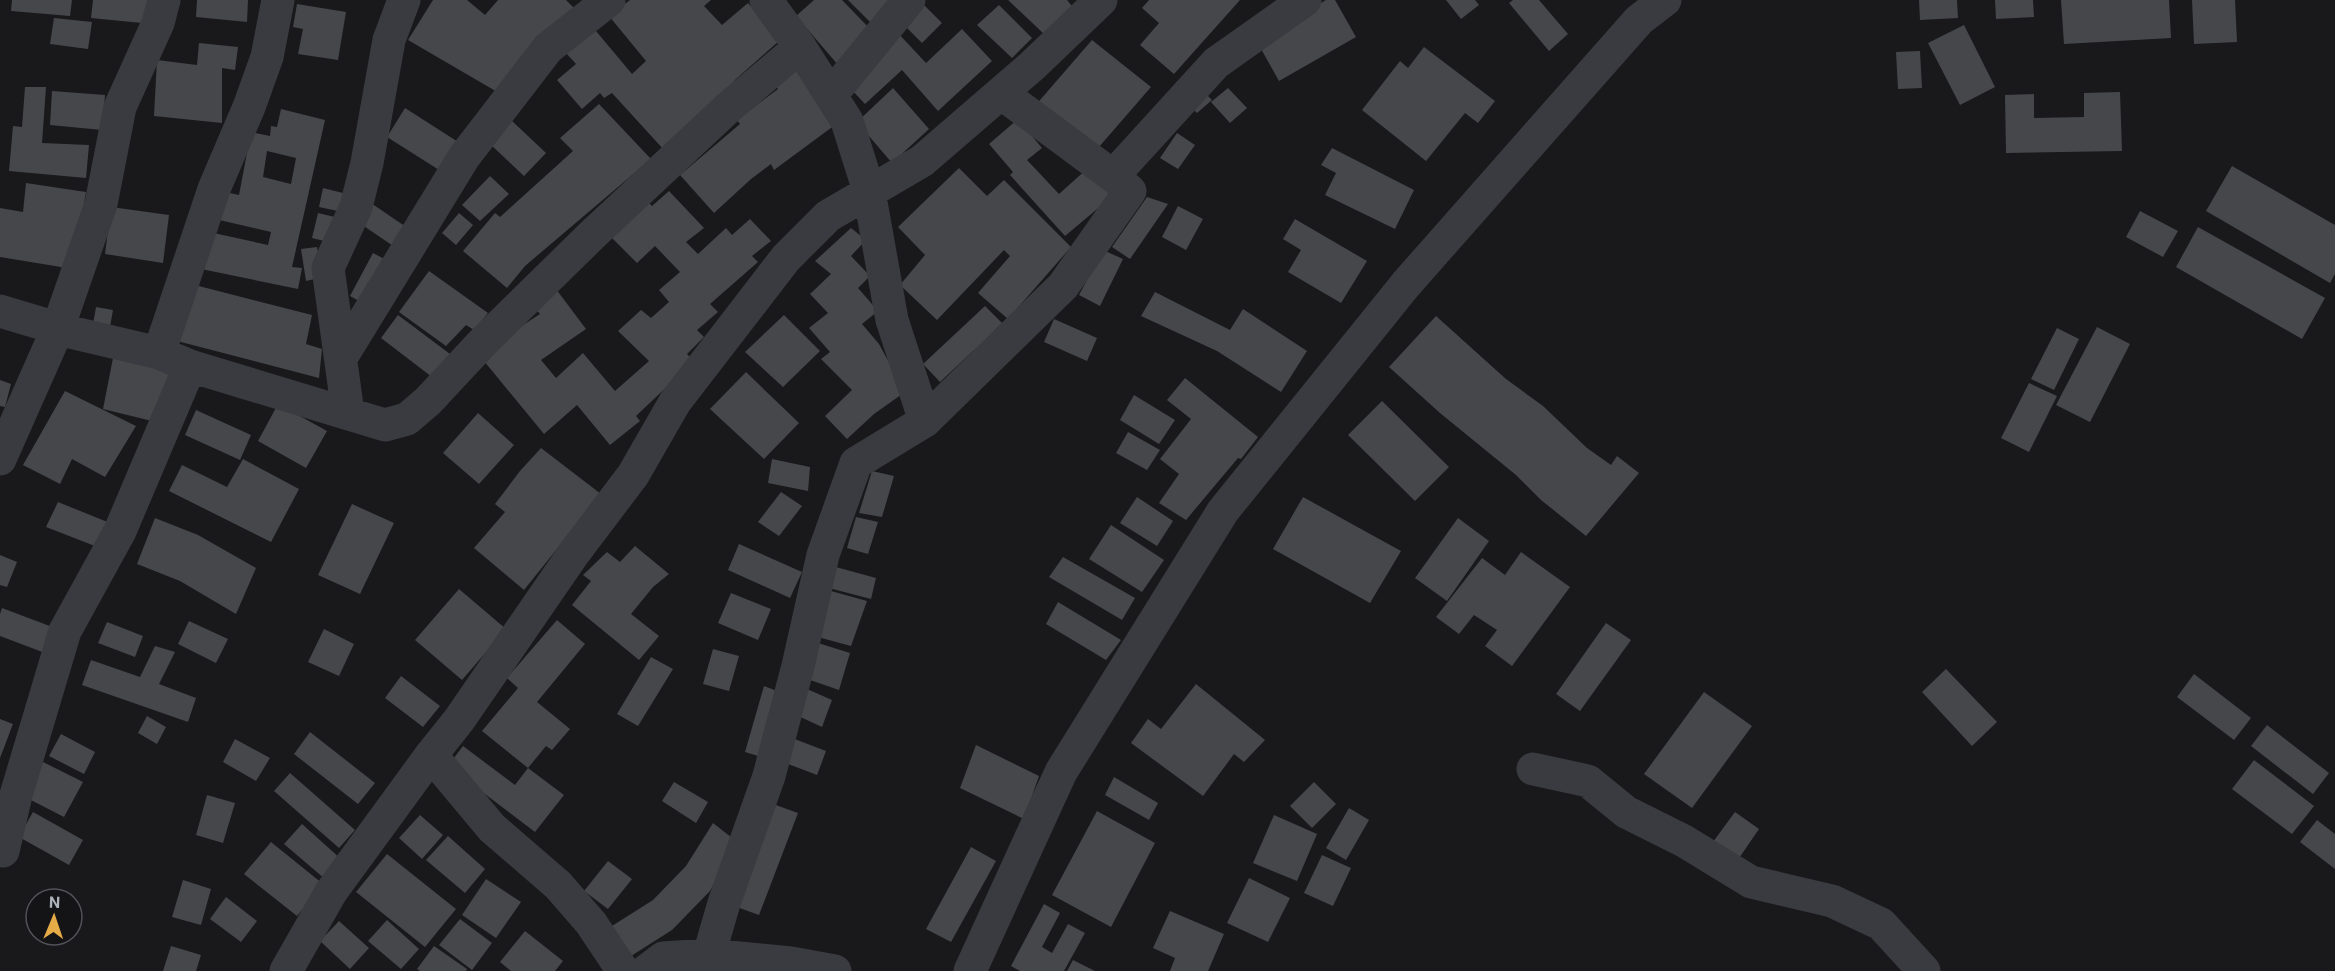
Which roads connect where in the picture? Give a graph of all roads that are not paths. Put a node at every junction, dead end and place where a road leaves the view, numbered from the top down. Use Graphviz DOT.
graph roads {
  1 [pos="164,0"];
  2 [pos="278,0"];
  3 [pos="404,0"];
  4 [pos="609,0"];
  5 [pos="766,0"];
  6 [pos="909,0"];
  7 [pos="1101,0"];
  8 [pos="1305,0"];
  9 [pos="1665,0"];
  10 [pos="800,47"];
  11 [pos="1001,93"];
  12 [pos="831,95"];
  13 [pos="1113,176"];
  14 [pos="869,191"];
  15 [pos="0,311"];
  16 [pos="58,328"];
  17 [pos="159,353"];
  18 [pos="341,358"];
  19 [pos="190,366"];
  20 [pos="348,413"];
  21 [pos="925,421"];
  22 [pos="0,459"];
  23 [pos="431,755"];
  24 [pos="1533,769"];
  25 [pos="3,851"];
  26 [pos="709,955"];
  27 [pos="286,971"];
  28 [pos="623,971"];
  29 [pos="646,971"];
  30 [pos="835,971"];
  31 [pos="970,971"];
  32 [pos="1924,971"];
  1 -- 16 [label="street"];
  2 -- 17 [label="street"];
  3 -- 18 [label="street"];
  4 -- 18 [label="street"];
  5 -- 10 [label="street"];
  6 -- 12 [label="street"];
  7 -- 11 [label="street"];
  8 -- 13 [label="street"];
  9 -- 31 [label="street"];
  10 -- 12 [label="street"];
  10 -- 20 [label="street"];
  11 -- 13 [label="street"];
  11 -- 14 [label="street"];
  12 -- 14 [label="street"];
  13 -- 21 [label="street"];
  14 -- 21 [label="street"];
  14 -- 23 [label="street"];
  15 -- 16 [label="street"];
  16 -- 17 [label="street"];
  16 -- 22 [label="street"];
  17 -- 19 [label="street"];
  18 -- 20 [label="street"];
  19 -- 20 [label="street"];
  19 -- 25 [label="street"];
  21 -- 26 [label="street"];
  23 -- 27 [label="street"];
  23 -- 28 [label="street"];
  24 -- 32 [label="street"];
  26 -- 29 [label="street"];
  26 -- 30 [label="street"];
}
